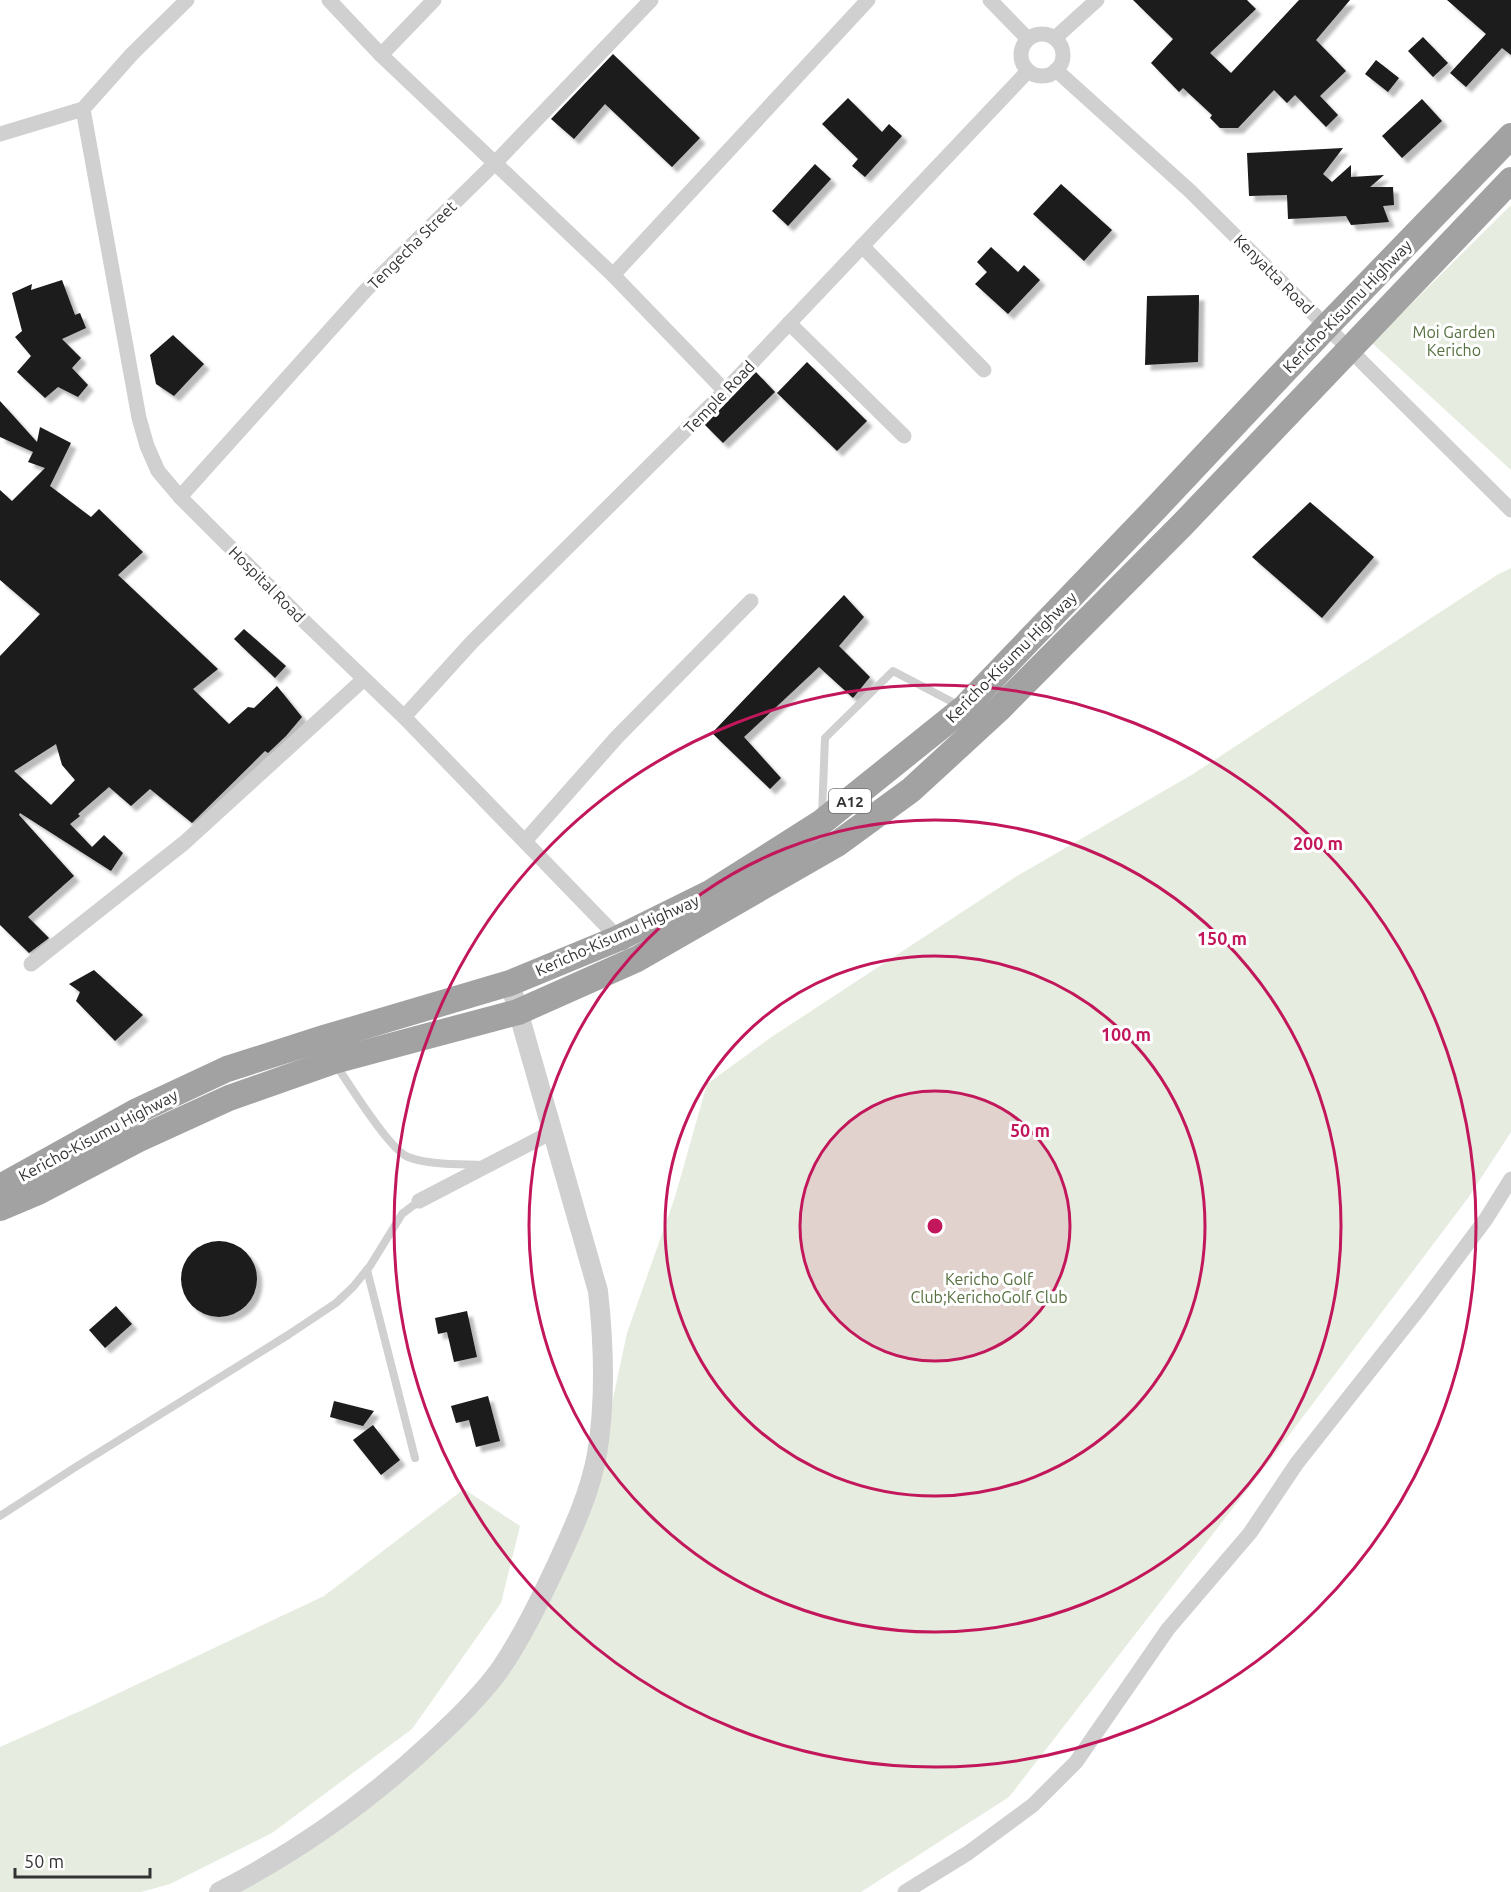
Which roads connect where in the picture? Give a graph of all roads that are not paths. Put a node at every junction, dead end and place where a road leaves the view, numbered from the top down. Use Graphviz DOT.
graph roads {
  1 [pos="187,0"];
  2 [pos="329,0"];
  3 [pos="434,0"];
  4 [pos="651,0"];
  5 [pos="868,0"];
  6 [pos="990,0"];
  7 [pos="1097,0"];
  8 [pos="1055,38"];
  9 [pos="1028,39"];
  10 [pos="381,55"];
  11 [pos="1056,70"];
  12 [pos="1028,71"];
  13 [pos="83,109"];
  14 [pos="0,134"];
  15 [pos="1511,136"];
  16 [pos="494,164"];
  17 [pos="1511,180"];
  18 [pos="862,246"];
  19 [pos="613,275"];
  20 [pos="789,323"];
  21 [pos="1327,326"];
  22 [pos="1349,349"];
  23 [pos="984,370"];
  24 [pos="725,391"];
  25 [pos="904,436"];
  26 [pos="180,497"];
  27 [pos="1511,510"];
  28 [pos="751,601"];
  29 [pos="364,679"];
  30 [pos="964,708"];
  31 [pos="404,717"];
  32 [pos="822,822"];
  33 [pos="525,841"];
  34 [pos="619,938"];
  35 [pos="637,959"];
  36 [pos="31,964"];
  37 [pos="510,983"];
  38 [pos="518,1012"];
  39 [pos="334,1061"];
  40 [pos="552,1132"];
  41 [pos="487,1166"];
  42 [pos="1511,1179"];
  43 [pos="0,1187"];
  44 [pos="419,1201"];
  45 [pos="0,1208"];
  46 [pos="367,1270"];
  47 [pos="415,1458"];
  48 [pos="0,1516"];
  49 [pos="219,1892"];
  50 [pos="905,1892"];
  1 -- 13 [label="street"];
  2 -- 10 [label="street"];
  3 -- 10 [label="street"];
  4 -- 16 [label="street, Tengecha Street"];
  5 -- 19 [label="street"];
  6 -- 9 [label="street"];
  7 -- 8 [label="street"];
  8 -- 9 [label="street"];
  8 -- 11 [label="street"];
  9 -- 12 [label="street"];
  10 -- 16 [label="street"];
  11 -- 12 [label="street"];
  11 -- 21 [label="street, Kenyatta Road"];
  12 -- 18 [label="street, Temple Road"];
  13 -- 14 [label="street"];
  13 -- 26 [label="street, Hospital Road"];
  15 -- 21 [label="highway, Kericho-Kisumu Highway / A12"];
  16 -- 19 [label="street"];
  16 -- 26 [label="street, Tengecha Street"];
  17 -- 22 [label="highway, Kericho-Kisumu Highway / A12"];
  18 -- 20 [label="street, Temple Road"];
  18 -- 23 [label="street"];
  19 -- 24 [label="street"];
  20 -- 24 [label="street, Temple Road"];
  20 -- 25 [label="street"];
  21 -- 22 [label="street, Kenyatta Road"];
  21 -- 30 [label="highway, Kericho-Kisumu Highway / A12"];
  22 -- 27 [label="street, Kenyatta Road"];
  22 -- 35 [label="highway, Kericho-Kisumu Highway / A12"];
  24 -- 31 [label="street, Temple Road"];
  26 -- 29 [label="street, Hospital Road"];
  28 -- 33 [label="street"];
  29 -- 31 [label="street, Hospital Road"];
  29 -- 36 [label="street"];
  30 -- 32 [label="highway, Kericho-Kisumu Highway / A12"];
  30 -- 32 [label="lane"];
  31 -- 33 [label="street, Hospital Road"];
  32 -- 34 [label="highway, Kericho-Kisumu Highway / A12"];
  33 -- 34 [label="street, Hospital Road"];
  34 -- 35 [label="street, Hospital Road"];
  34 -- 37 [label="highway, Kericho-Kisumu Highway / A12"];
  35 -- 38 [label="highway, Kericho-Kisumu Highway / A12"];
  37 -- 38 [label="street"];
  37 -- 43 [label="highway, Kericho-Kisumu Highway / A12"];
  38 -- 39 [label="highway, Kericho-Kisumu Highway / A12"];
  38 -- 40 [label="street"];
  39 -- 41 [label="lane"];
  39 -- 45 [label="highway, Kericho-Kisumu Highway / A12"];
  40 -- 41 [label="street"];
  40 -- 49 [label="street"];
  41 -- 44 [label="street"];
  42 -- 50 [label="street"];
  44 -- 46 [label="lane"];
  46 -- 47 [label="lane"];
  46 -- 48 [label="lane"];
}
